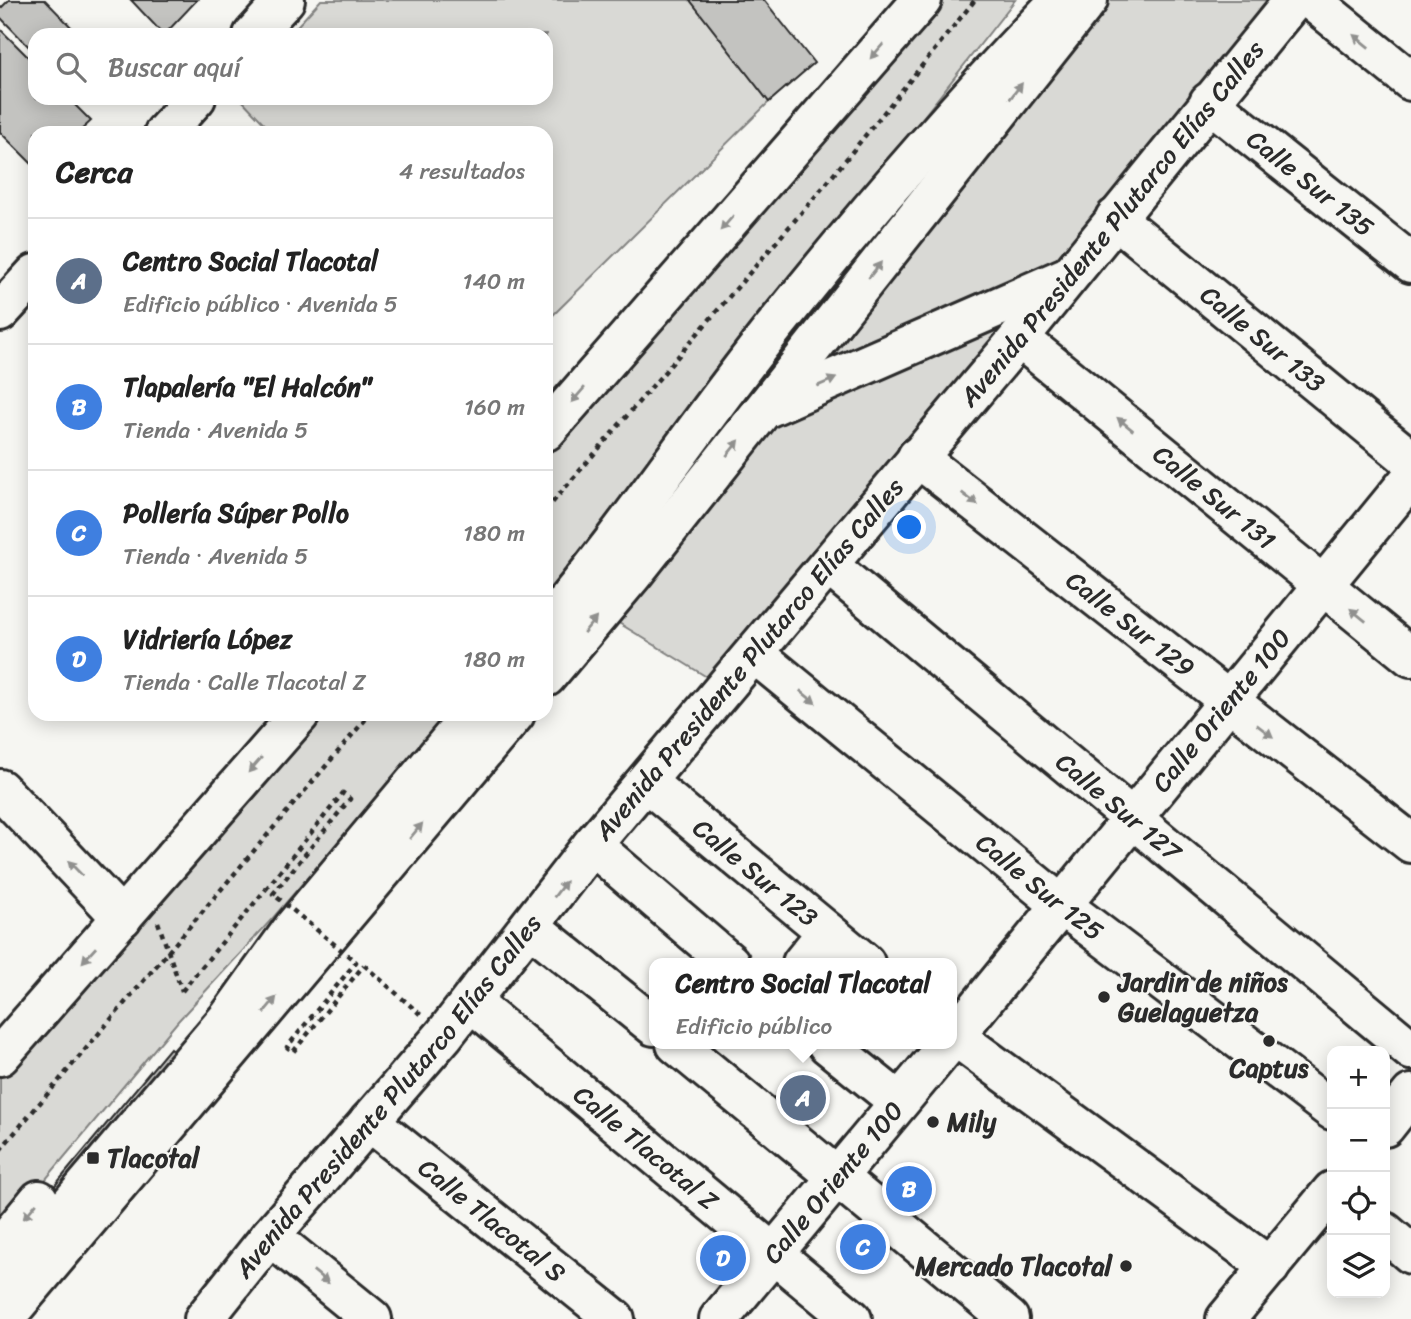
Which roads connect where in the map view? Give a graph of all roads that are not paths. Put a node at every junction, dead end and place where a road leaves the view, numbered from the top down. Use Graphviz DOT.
graph roads {
  1 [pos="285,0"];
  2 [pos="922,0"];
  3 [pos="1030,0"];
  4 [pos="1060,0"];
  5 [pos="1088,0"];
  6 [pos="1294,0"];
  7 [pos="1311,0"];
  8 [pos="259,28"];
  9 [pos="1411,81"];
  10 [pos="968,96"];
  11 [pos="1209,102"];
  12 [pos="190,105"];
  13 [pos="170,126"];
  14 [pos="1115,218"];
  15 [pos="1411,263"];
  16 [pos="1065,278"];
  17 [pos="28,283"];
  18 [pos="0,312"];
  19 [pos="1019,338"];
  20 [pos="764,409"];
  21 [pos="553,423"];
  22 [pos="917,457"];
  23 [pos="1411,460"];
  24 [pos="1411,478"];
  25 [pos="828,565"];
  26 [pos="1321,585"];
  27 [pos="553,618"];
  28 [pos="755,654"];
  29 [pos="1411,657"];
  30 [pos="553,668"];
  31 [pos="1227,701"];
  32 [pos="294,721"];
  33 [pos="466,721"];
  34 [pos="509,721"];
  35 [pos="646,782"];
  36 [pos="0,789"];
  37 [pos="1130,817"];
  38 [pos="1411,843"];
  39 [pos="592,845"];
  40 [pos="1060,904"];
  41 [pos="125,915"];
  42 [pos="531,927"];
  43 [pos="293,928"];
  44 [pos="827,932"];
  45 [pos="719,958"];
  46 [pos="806,958"];
  47 [pos="859,958"];
  48 [pos="471,1002"];
  49 [pos="649,1022"];
  50 [pos="957,1031"];
  51 [pos="957,1042"];
  52 [pos="682,1049"];
  53 [pos="833,1049"];
  54 [pos="942,1049"];
  55 [pos="1411,1050"];
  56 [pos="0,1056"];
  57 [pos="1411,1094"];
  58 [pos="899,1102"];
  59 [pos="1331,1109"];
  60 [pos="369,1121"];
  61 [pos="1390,1121"];
  62 [pos="837,1179"];
  63 [pos="1327,1197"];
  64 [pos="1389,1235"];
  65 [pos="270,1236"];
  66 [pos="0,1247"];
  67 [pos="1411,1254"];
  68 [pos="773,1255"];
  69 [pos="1270,1266"];
  70 [pos="46,1270"];
  71 [pos="0,1287"];
  72 [pos="1235,1316"];
  73 [pos="4,1319"];
  74 [pos="30,1319"];
  75 [pos="204,1319"];
  76 [pos="372,1319"];
  77 [pos="615,1319"];
  78 [pos="719,1319"];
  79 [pos="852,1319"];
  80 [pos="1009,1319"];
  1 -- 8 [label="street"];
  2 -- 21 [label="street, one-way"];
  3 -- 10 [label="street"];
  4 -- 10 [label="street"];
  20 -- 5 [label="street, one-way"];
  6 -- 11 [label="street, Avenida Presidente Plutarco Elías Calles"];
  9 -- 7 [label="street, one-way"];
  10 -- 27 [label="street"];
  11 -- 14 [label="street, Avenida Presidente Plutarco Elías Calles"];
  11 -- 15 [label="street, Calle Sur 135"];
  12 -- 13 [label="street"];
  14 -- 16 [label="street, Avenida Presidente Plutarco Elías Calles"];
  14 -- 23 [label="street, Calle Sur 133"];
  16 -- 19 [label="street, Avenida Presidente Plutarco Elías Calles"];
  20 -- 16 [label="street, one-way"];
  17 -- 18 [label="street"];
  19 -- 22 [label="street, Avenida Presidente Plutarco Elías Calles"];
  26 -- 19 [label="street, Calle Sur 131, one-way"];
  30 -- 20 [label="street, one-way"];
  22 -- 25 [label="street, Avenida Presidente Plutarco Elías Calles"];
  22 -- 31 [label="street, Calle Sur 129, one-way"];
  24 -- 26 [label="street, Calle Oriente 100"];
  25 -- 28 [label="street, Avenida Presidente Plutarco Elías Calles"];
  25 -- 37 [label="street, Calle Sur 127"];
  29 -- 26 [label="street, Calle Sur 131, one-way"];
  26 -- 31 [label="street, Calle Oriente 100"];
  28 -- 35 [label="street, Avenida Presidente Plutarco Elías Calles"];
  28 -- 40 [label="street, Calle Sur 125, one-way"];
  31 -- 37 [label="street, Calle Oriente 100"];
  31 -- 38 [label="street, Calle Sur 129, one-way"];
  32 -- 41 [label="street, one-way"];
  33 -- 43 [label="street"];
  70 -- 34 [label="street, one-way"];
  35 -- 39 [label="street, Avenida Presidente Plutarco Elías Calles"];
  35 -- 44 [label="street, Calle Sur 123"];
  41 -- 36 [label="street, one-way"];
  37 -- 40 [label="street, Calle Oriente 100"];
  37 -- 55 [label="street, Calle Sur 127"];
  42 -- 39 [label="street, Avenida Presidente Plutarco Elías Calles, one-way"];
  39 -- 45 [label="street"];
  40 -- 50 [label="street, Calle Oriente 100"];
  40 -- 59 [label="street, Calle Sur 125"];
  41 -- 56 [label="street, one-way"];
  42 -- 48 [label="street, Avenida Presidente Plutarco Elías Calles"];
  42 -- 49 [label="street"];
  43 -- 66 [label="street, one-way"];
  43 -- 71 [label="street"];
  44 -- 46 [label="street"];
  44 -- 47 [label="street, Calle Sur 123"];
  48 -- 60 [label="street, Avenida Presidente Plutarco Elías Calles"];
  48 -- 68 [label="street, Calle Tlacotal Z"];
  51 -- 69 [label="street"];
  52 -- 62 [label="street"];
  53 -- 58 [label="street"];
  54 -- 58 [label="street, Calle Oriente 100"];
  57 -- 61 [label="street"];
  58 -- 62 [label="street, Calle Oriente 100"];
  60 -- 65 [label="street, Avenida Presidente Plutarco Elías Calles"];
  60 -- 77 [label="street, Calle Tlacotal S"];
  62 -- 68 [label="street, Calle Oriente 100"];
  62 -- 80 [label="street"];
  63 -- 69 [label="street"];
  64 -- 67 [label="street"];
  65 -- 75 [label="street, Avenida Presidente Plutarco Elías Calles"];
  65 -- 76 [label="street, one-way"];
  68 -- 78 [label="street, Calle Oriente 100"];
  68 -- 79 [label="street, Calle Tlacotal Z"];
  69 -- 72 [label="street"];
  70 -- 73 [label="street"];
  70 -- 74 [label="street"];
}
